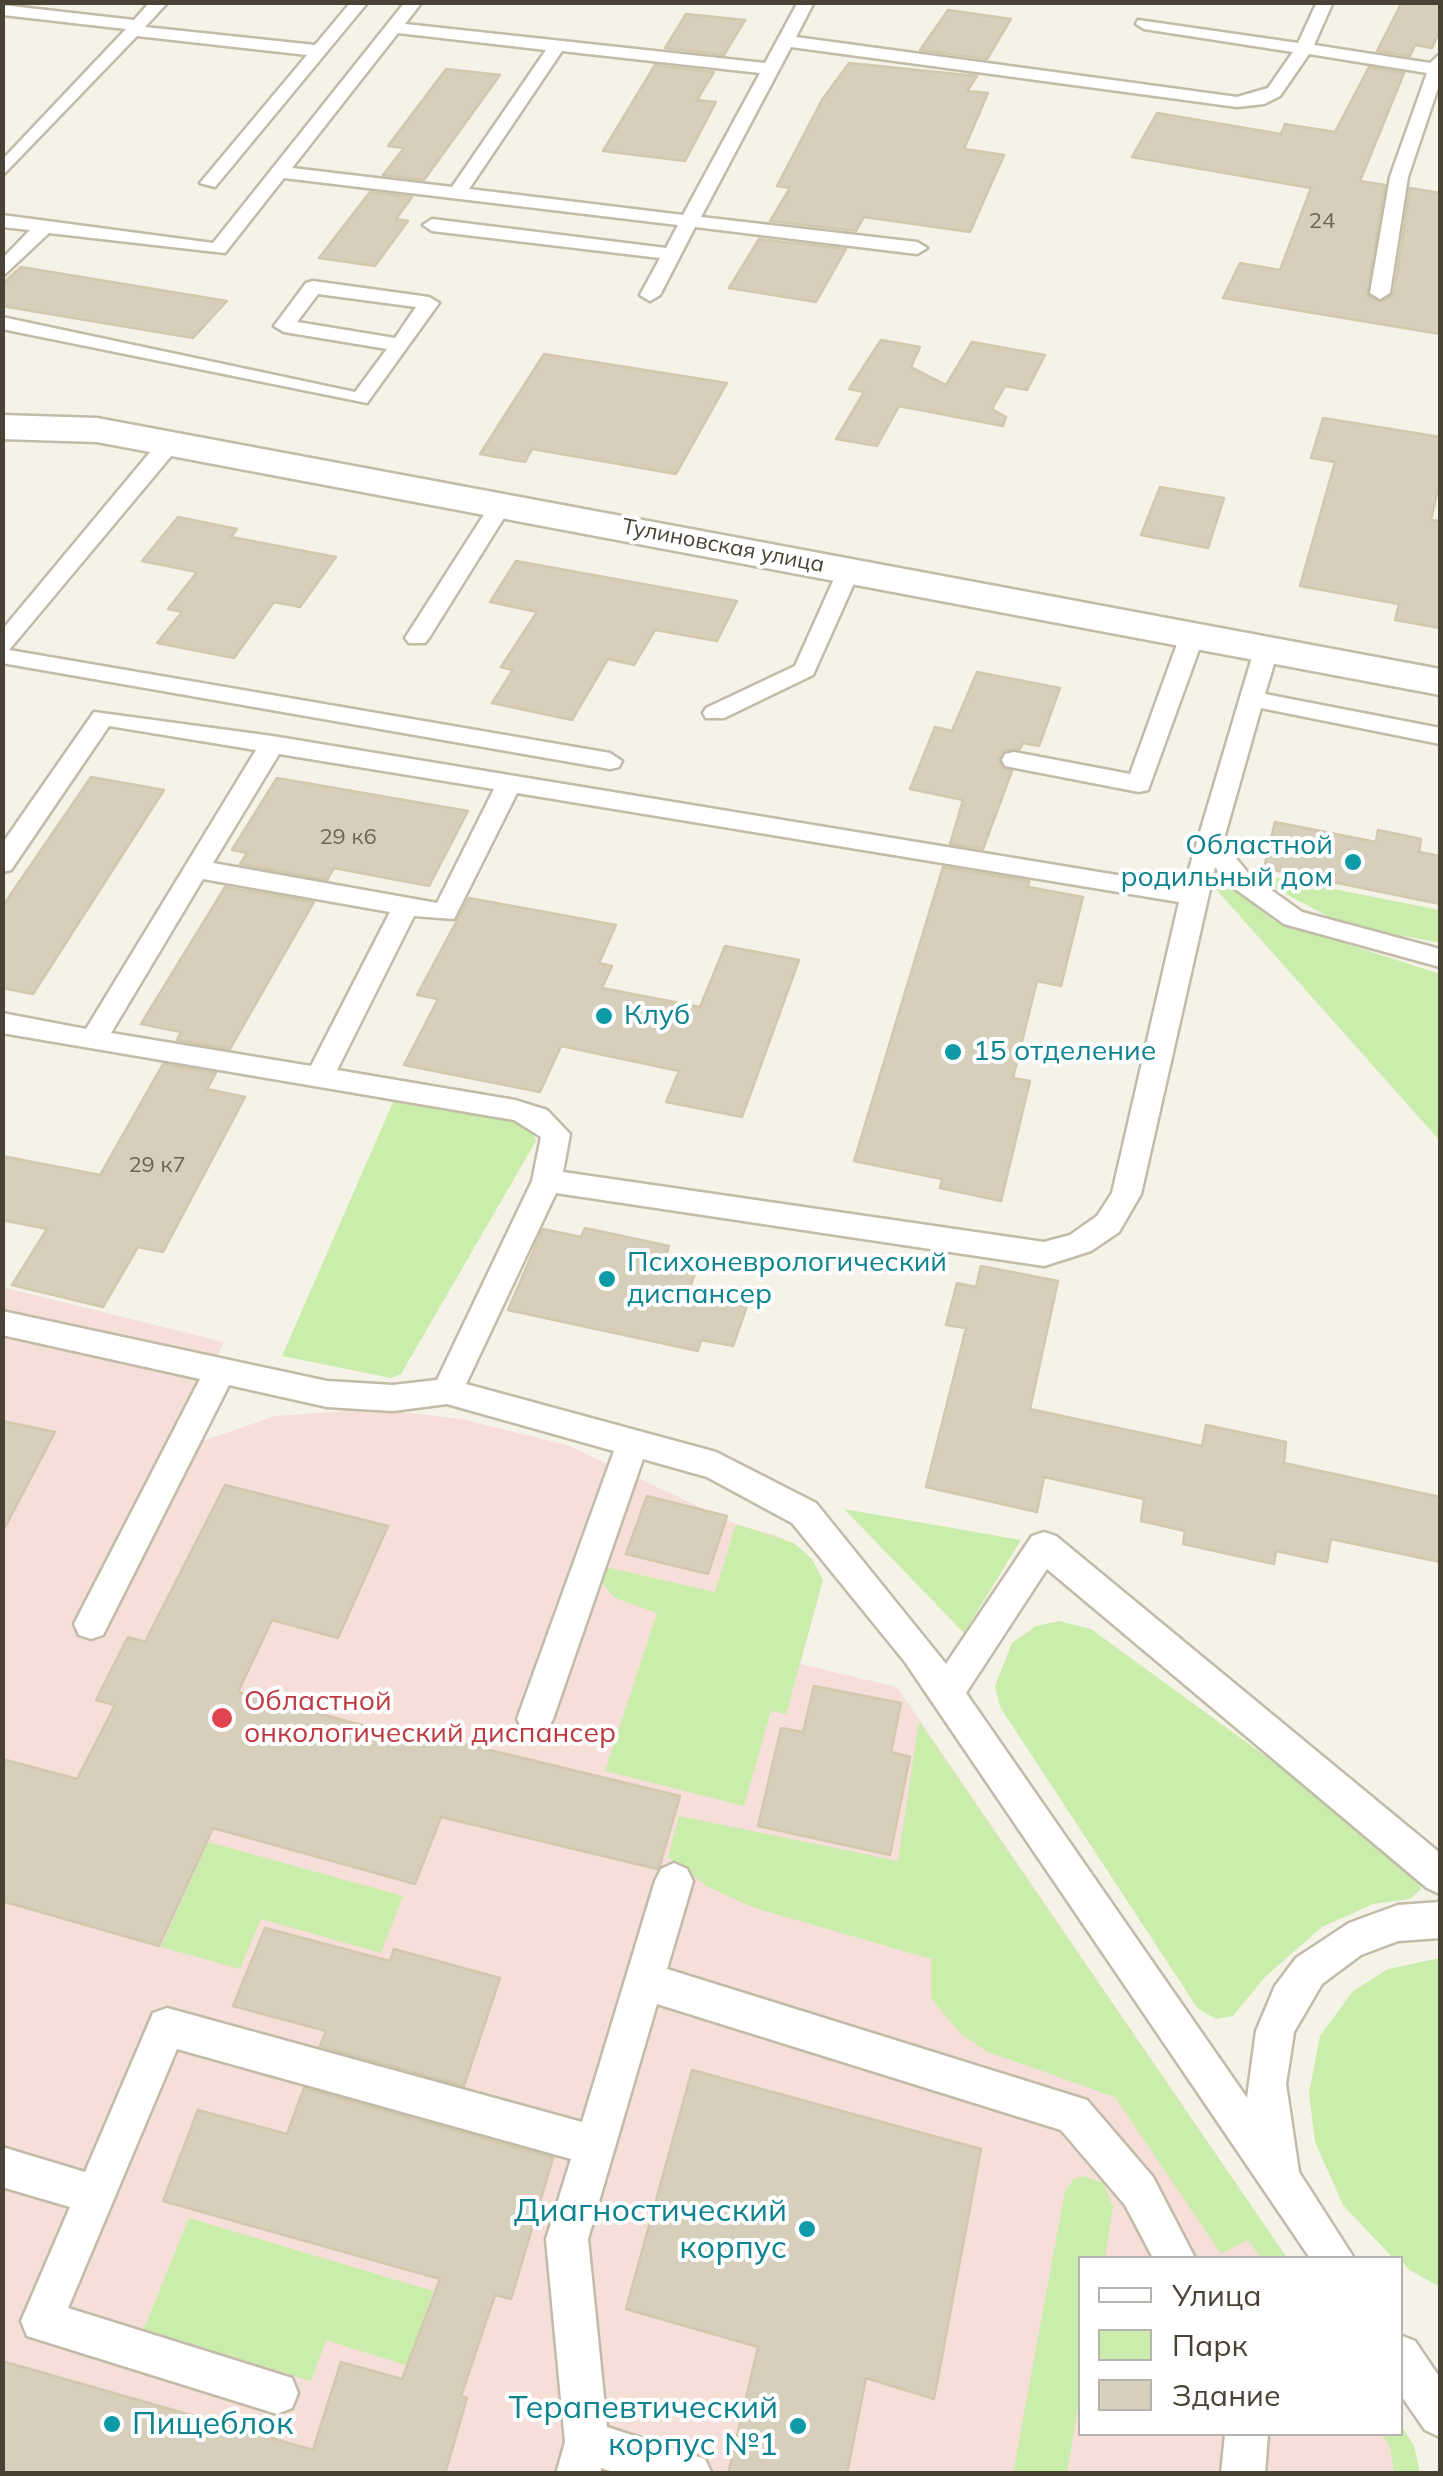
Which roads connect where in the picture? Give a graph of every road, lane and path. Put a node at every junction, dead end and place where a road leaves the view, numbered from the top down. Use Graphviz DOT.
graph roads {
  1 [pos="11,2"];
  2 [pos="160,2"];
  3 [pos="360,2"];
  4 [pos="414,2"];
  5 [pos="806,2"];
  6 [pos="1324,2"];
  7 [pos="3,10"];
  8 [pos="2,24"];
  9 [pos="1144,24"];
  10 [pos="394,28"];
  11 [pos="132,31"];
  12 [pos="785,41"];
  13 [pos="557,46"];
  14 [pos="1304,49"];
  15 [pos="319,51"];
  16 [pos="1439,64"];
  17 [pos="770,68"];
  18 [pos="2,171"];
  19 [pos="279,172"];
  20 [pos="209,183"];
  21 [pos="457,193"];
  22 [pos="2,221"];
  23 [pos="689,221"];
  24 [pos="432,224"];
  25 [pos="44,227"];
  26 [pos="918,248"];
  27 [pos="672,254"];
  28 [pos="2,271"];
  29 [pos="1380,293"];
  30 [pos="650,295"];
  31 [pos="2,323"];
  32 [pos="400,345"];
  33 [pos="8,432"];
  34 [pos="169,444"];
  35 [pos="501,505"];
  36 [pos="850,570"];
  37 [pos="1193,633"];
  38 [pos="417,638"];
  39 [pos="2,645"];
  40 [pos="1268,647"];
  41 [pos="2,656"];
  42 [pos="1440,682"];
  43 [pos="1252,699"];
  44 [pos="715,714"];
  45 [pos="1440,736"];
  46 [pos="272,744"];
  47 [pos="1014,760"];
  48 [pos="610,762"];
  49 [pos="508,783"];
  50 [pos="1210,842"];
  51 [pos="2,864"];
  52 [pos="196,869"];
  53 [pos="1194,896"];
  54 [pos="406,906"];
  55 [pos="1440,958"];
  56 [pos="2,1023"];
  57 [pos="92,1040"];
  58 [pos="321,1075"];
  59 [pos="548,1180"];
  60 [pos="2,1323"];
  61 [pos="219,1373"];
  62 [pos="447,1392"];
  63 [pos="633,1442"];
  64 [pos="91,1624"];
  65 [pos="946,1694"];
  66 [pos="535,1719"];
  67 [pos="1440,1876"];
  68 [pos="674,1881"];
  69 [pos="1440,1920"];
  70 [pos="644,1981"];
  71 [pos="596,2146"];
  72 [pos="2,2167"];
  73 [pos="96,2195"];
  74 [pos="1308,2220"];
  75 [pos="1173,2256"];
  76 [pos="1333,2256"];
  77 [pos="1403,2360"];
  78 [pos="278,2394"];
  79 [pos="1440,2415"];
  80 [pos="1248,2436"];
  81 [pos="583,2458"];
  82 [pos="690,2474"];
  83 [pos="1243,2474"];
  1 -- 7 [label="lane"];
  2 -- 11 [label="lane"];
  3 -- 15 [label="lane"];
  4 -- 10 [label="lane"];
  5 -- 12 [label="lane"];
  6 -- 14 [label="lane"];
  7 -- 11 [label="lane"];
  8 -- 11 [label="lane"];
  9 -- 14 [label="lane"];
  10 -- 13 [label="lane"];
  10 -- 19 [label="lane"];
  11 -- 15 [label="lane"];
  11 -- 18 [label="lane"];
  12 -- 14 [label="lane"];
  12 -- 17 [label="lane"];
  13 -- 17 [label="lane"];
  13 -- 21 [label="lane"];
  14 -- 16 [label="lane"];
  15 -- 20 [label="lane"];
  16 -- 29 [label="lane"];
  17 -- 23 [label="lane"];
  19 -- 21 [label="lane"];
  19 -- 25 [label="lane"];
  21 -- 23 [label="lane"];
  22 -- 25 [label="lane"];
  23 -- 26 [label="lane"];
  23 -- 27 [label="lane"];
  24 -- 27 [label="lane"];
  25 -- 28 [label="lane"];
  27 -- 30 [label="lane"];
  31 -- 32 [label="lane"];
  32 -- 32 [label="lane"];
  33 -- 34 [label="street, Тулиновская улица"];
  34 -- 35 [label="street, Тулиновская улица"];
  34 -- 39 [label="lane"];
  35 -- 36 [label="street, Тулиновская улица"];
  35 -- 38 [label="lane"];
  36 -- 37 [label="street, Тулиновская улица"];
  36 -- 44 [label="lane"];
  37 -- 40 [label="street, Тулиновская улица"];
  37 -- 47 [label="lane"];
  40 -- 42 [label="street, Тулиновская улица"];
  40 -- 43 [label="lane"];
  41 -- 48 [label="lane"];
  43 -- 45 [label="lane"];
  43 -- 50 [label="lane"];
  46 -- 49 [label="lane"];
  46 -- 51 [label="lane"];
  46 -- 52 [label="lane"];
  49 -- 53 [label="lane"];
  49 -- 54 [label="lane"];
  50 -- 53 [label="lane"];
  50 -- 55 [label="lane"];
  52 -- 54 [label="lane"];
  52 -- 57 [label="lane"];
  53 -- 59 [label="lane"];
  54 -- 58 [label="lane"];
  56 -- 57 [label="lane"];
  57 -- 58 [label="lane"];
  58 -- 59 [label="lane"];
  59 -- 62 [label="lane"];
  60 -- 61 [label="lane"];
  61 -- 62 [label="lane"];
  61 -- 64 [label="lane"];
  62 -- 63 [label="lane"];
  63 -- 65 [label="lane"];
  63 -- 66 [label="lane"];
  65 -- 67 [label="lane"];
  65 -- 74 [label="lane"];
  68 -- 70 [label="lane"];
  69 -- 74 [label="lane"];
  70 -- 71 [label="lane"];
  70 -- 75 [label="lane"];
  71 -- 73 [label="lane"];
  71 -- 81 [label="lane"];
  72 -- 73 [label="lane"];
  73 -- 78 [label="lane"];
  74 -- 76 [label="lane"];
  77 -- 79 [label="lane"];
  80 -- 83 [label="lane"];
  81 -- 82 [label="lane"];
}
